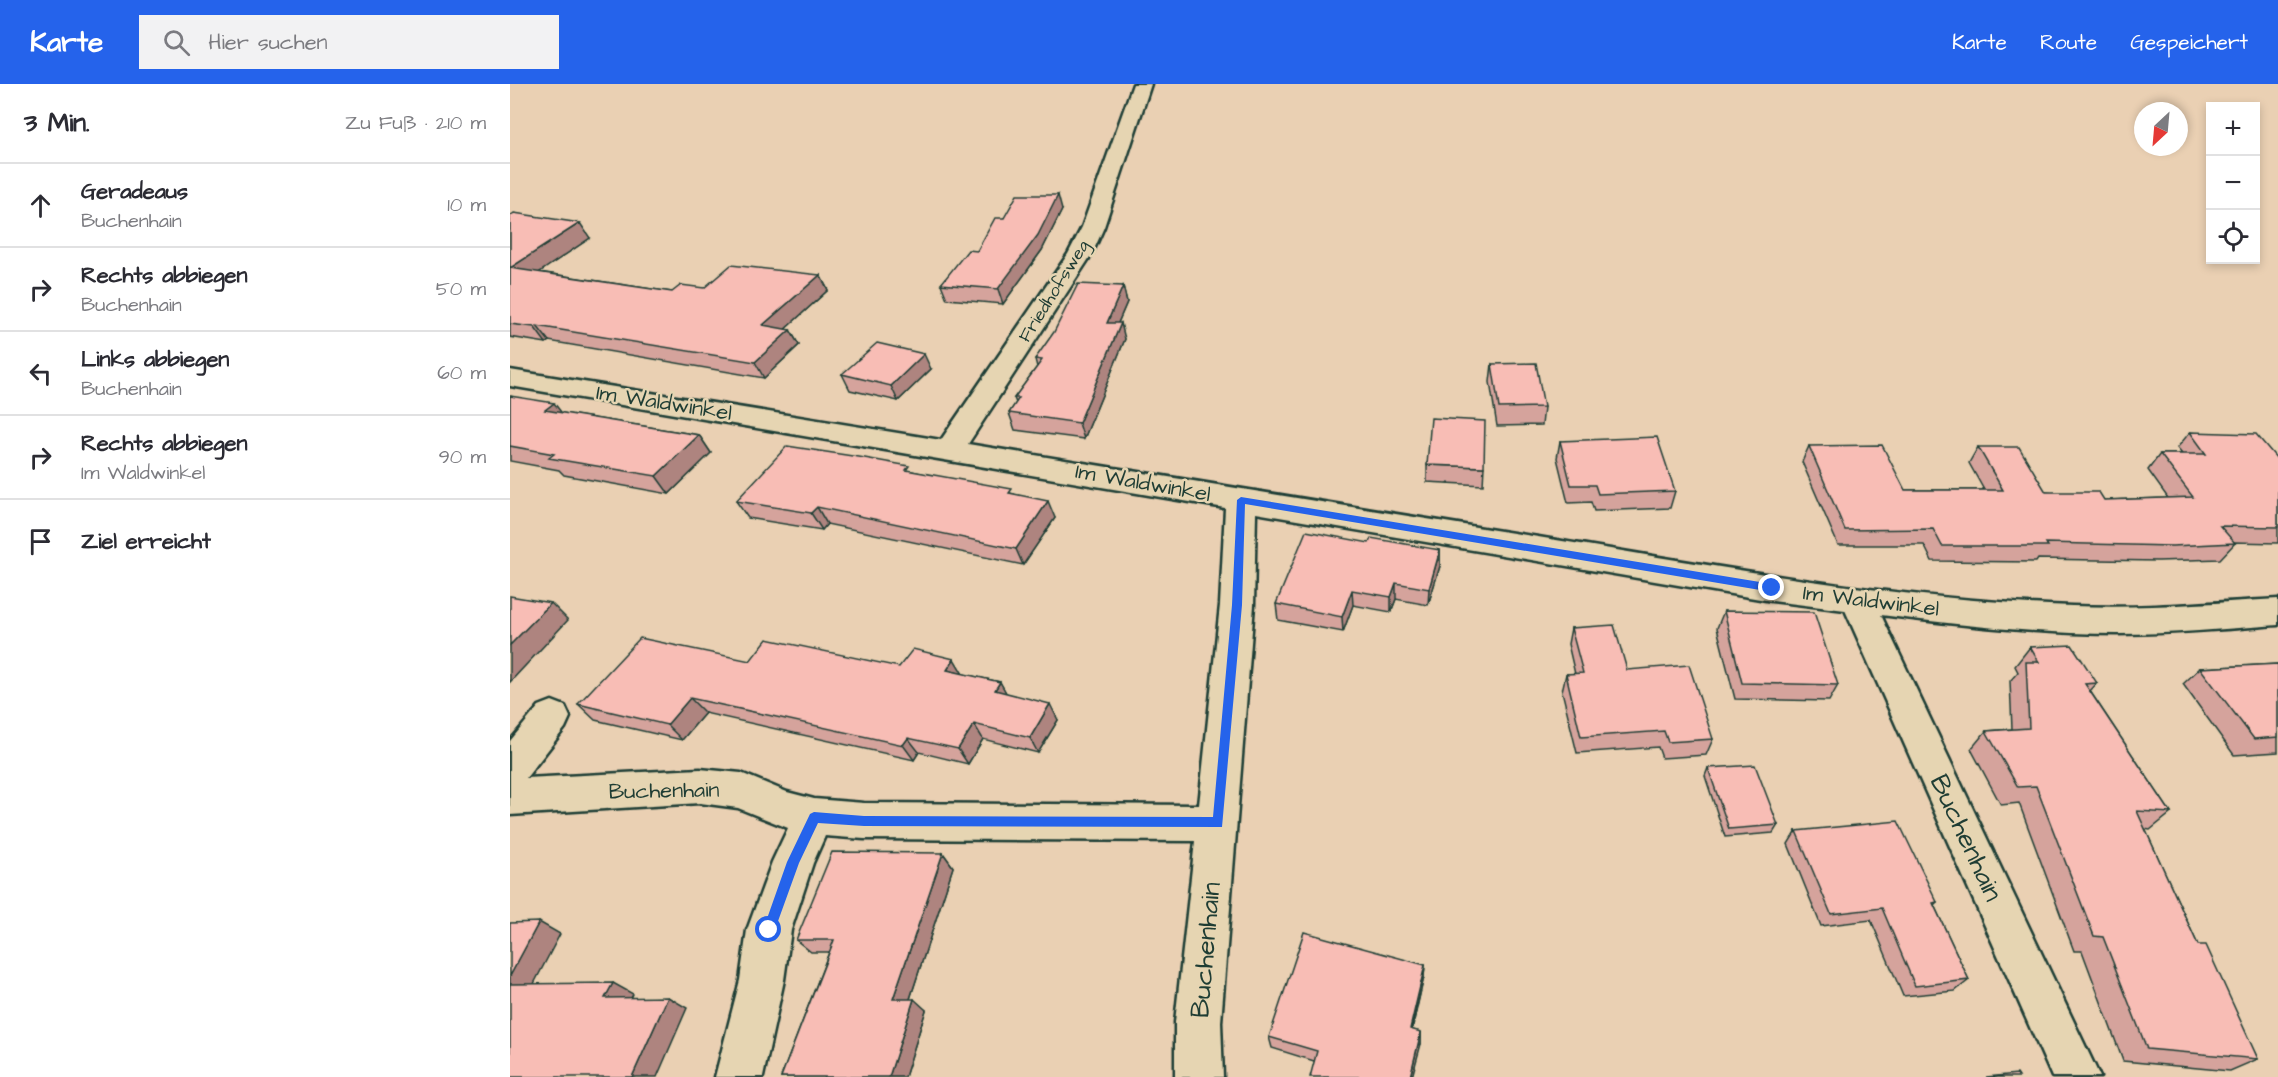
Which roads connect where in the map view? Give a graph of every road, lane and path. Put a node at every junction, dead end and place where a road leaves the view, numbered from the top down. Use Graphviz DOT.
graph roads {
  1 [pos="1142,84"];
  2 [pos="510,378"];
  3 [pos="950,449"];
  4 [pos="1241,500"];
  5 [pos="1857,599"];
  6 [pos="2278,612"];
  7 [pos="552,717"];
  8 [pos="510,769"];
  9 [pos="510,797"];
  10 [pos="814,818"];
  11 [pos="1218,823"];
  12 [pos="739,1077"];
  13 [pos="1199,1077"];
  14 [pos="2076,1077"];
  1 -- 3 [label="street, Friedhofsweg"];
  2 -- 3 [label="street, Im Waldwinkel"];
  3 -- 4 [label="street, Im Waldwinkel"];
  4 -- 5 [label="street, Im Waldwinkel"];
  4 -- 11 [label="street, Buchenhain"];
  5 -- 6 [label="street, Im Waldwinkel"];
  5 -- 14 [label="street, Buchenhain"];
  7 -- 8 [label="street"];
  9 -- 10 [label="street, Buchenhain"];
  10 -- 11 [label="street, Buchenhain"];
  10 -- 12 [label="street"];
  11 -- 13 [label="street, Buchenhain"];
}
